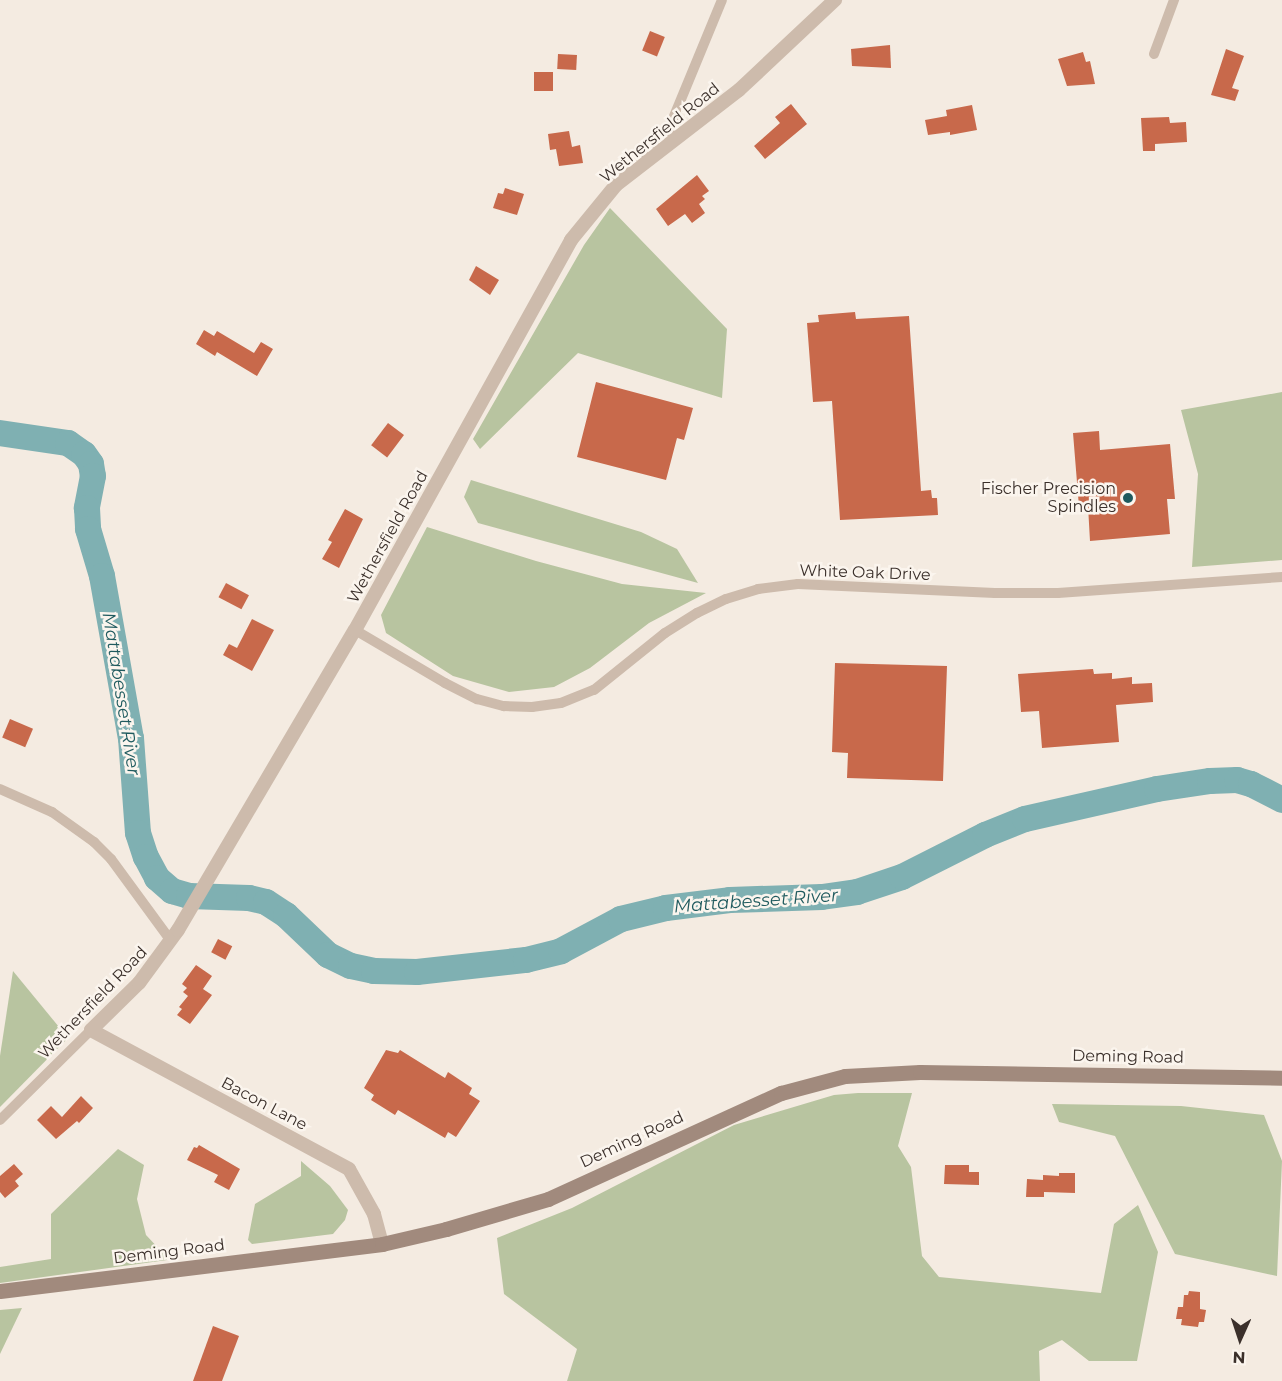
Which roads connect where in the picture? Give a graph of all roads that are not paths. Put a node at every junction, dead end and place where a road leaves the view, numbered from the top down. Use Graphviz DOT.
graph roads {
  1 [pos="722,0"];
  2 [pos="835,0"];
  3 [pos="1174,0"];
  4 [pos="1154,54"];
  5 [pos="669,142"];
  6 [pos="1282,577"];
  7 [pos="355,630"];
  8 [pos="0,789"];
  9 [pos="171,941"];
  10 [pos="91,1030"];
  11 [pos="1282,1078"];
  12 [pos="0,1119"];
  13 [pos="382,1244"];
  14 [pos="0,1291"];
  1 -- 5 [label="street"];
  2 -- 5 [label="street, Wethersfield Road"];
  3 -- 4 [label="street"];
  5 -- 7 [label="street, Wethersfield Road"];
  6 -- 7 [label="street, White Oak Drive"];
  7 -- 9 [label="street, Wethersfield Road"];
  8 -- 9 [label="street"];
  9 -- 10 [label="street, Wethersfield Road"];
  10 -- 12 [label="street, Wethersfield Road"];
  10 -- 13 [label="street, Bacon Lane"];
  11 -- 13 [label="main road, Deming Road"];
  13 -- 14 [label="main road, Deming Road"];
}
